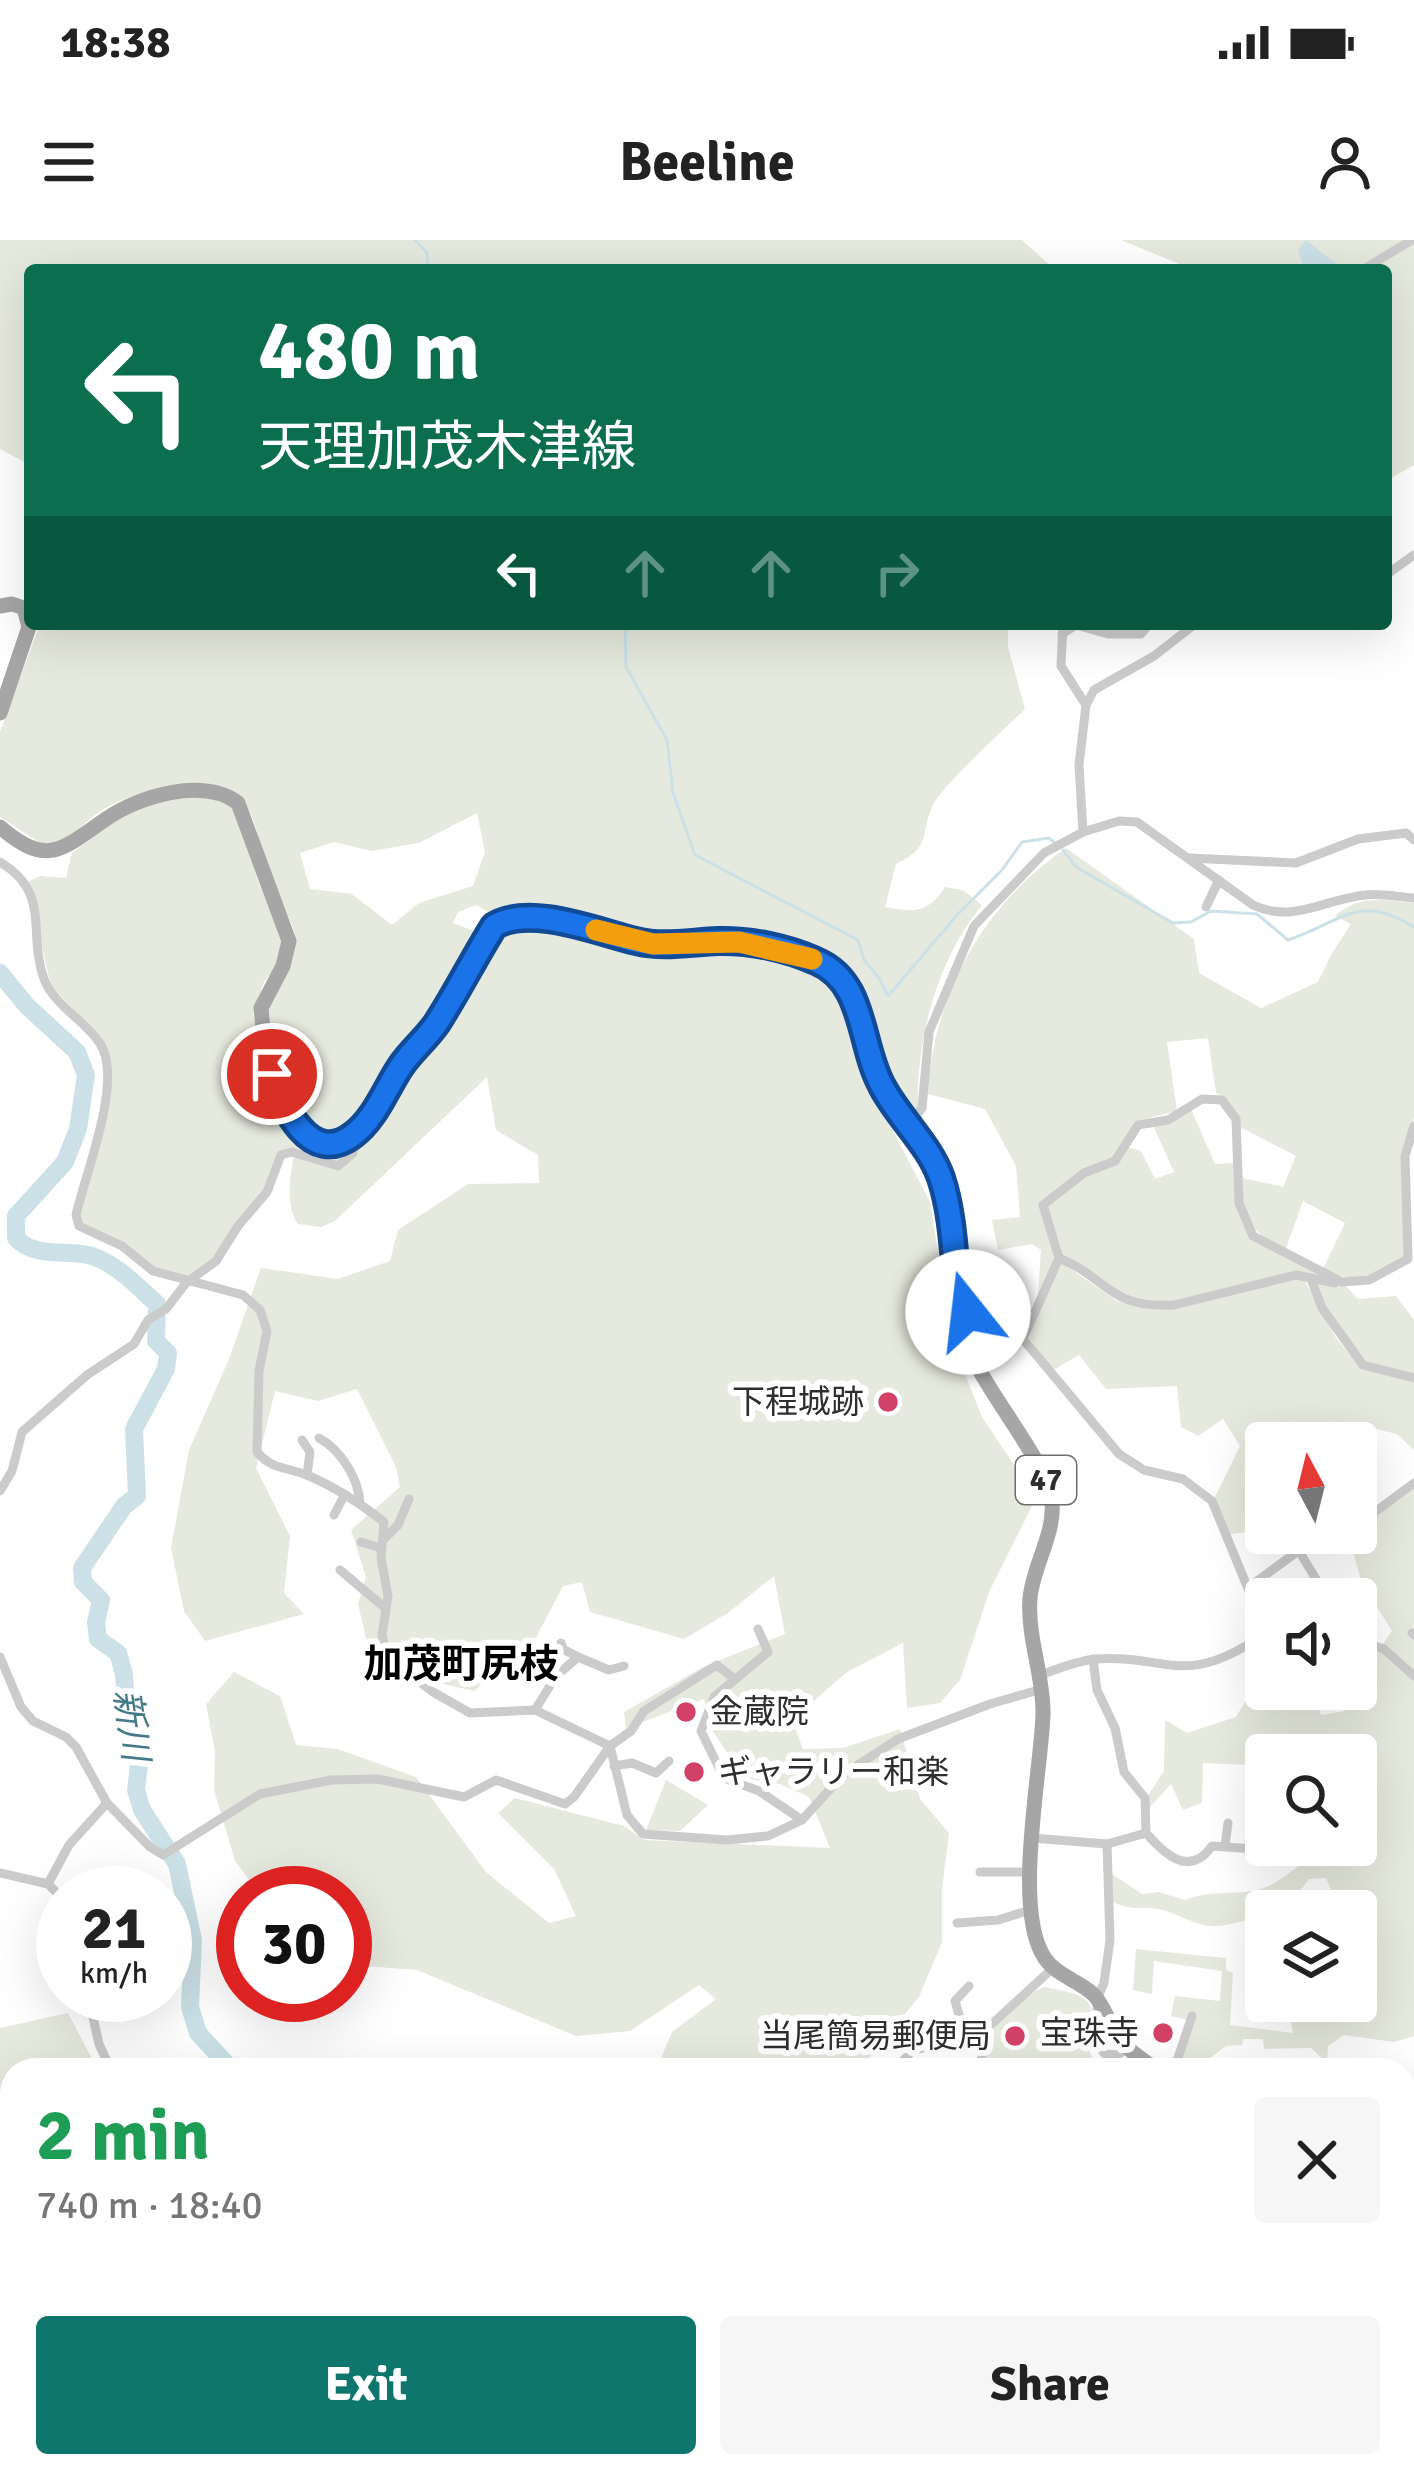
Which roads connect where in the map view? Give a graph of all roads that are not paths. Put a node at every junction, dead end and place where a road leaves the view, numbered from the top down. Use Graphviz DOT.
graph roads {
  1 [pos="1412,240"];
  2 [pos="1372,264"];
  3 [pos="28,630"];
  4 [pos="1062,630"];
  5 [pos="1097,630"];
  6 [pos="1145,630"];
  7 [pos="1187,630"];
  8 [pos="1086,706"];
  9 [pos="0,713"];
  10 [pos="1414,822"];
  11 [pos="0,827"];
  12 [pos="1083,832"];
  13 [pos="1410,836"];
  14 [pos="1189,858"];
  15 [pos="0,862"];
  16 [pos="1220,880"];
  17 [pos="1414,898"];
  18 [pos="1206,907"];
  19 [pos="909,1126"];
  20 [pos="1414,1126"];
  21 [pos="355,1134"];
  22 [pos="1059,1258"];
  23 [pos="1311,1279"];
  24 [pos="1342,1282"];
  25 [pos="187,1283"];
  26 [pos="959,1305"];
  27 [pos="1023,1339"];
  28 [pos="1414,1378"];
  29 [pos="319,1438"];
  30 [pos="302,1440"];
  31 [pos="307,1475"];
  32 [pos="1414,1483"];
  33 [pos="0,1491"];
  34 [pos="344,1496"];
  35 [pos="409,1499"];
  36 [pos="360,1504"];
  37 [pos="1377,1510"];
  38 [pos="334,1516"];
  39 [pos="361,1542"];
  40 [pos="381,1545"];
  41 [pos="1295,1554"];
  42 [pos="340,1570"];
  43 [pos="1245,1578"];
  44 [pos="1262,1578"];
  45 [pos="385,1608"];
  46 [pos="758,1629"];
  47 [pos="561,1643"];
  48 [pos="1245,1644"];
  49 [pos="1377,1647"];
  50 [pos="578,1657"];
  51 [pos="0,1658"];
  52 [pos="1093,1659"];
  53 [pos="624,1666"];
  54 [pos="1414,1676"];
  55 [pos="733,1678"];
  56 [pos="1041,1682"];
  57 [pos="535,1710"];
  58 [pos="610,1747"];
  59 [pos="669,1761"];
  60 [pos="614,1766"];
  61 [pos="107,1803"];
  62 [pos="802,1820"];
  63 [pos="1228,1823"];
  64 [pos="1146,1833"];
  65 [pos="1031,1838"];
  66 [pos="1107,1844"];
  67 [pos="1225,1846"];
  68 [pos="1245,1848"];
  69 [pos="58,1866"];
  70 [pos="980,1872"];
  71 [pos="1032,1872"];
  72 [pos="0,1873"];
  73 [pos="36,1881"];
  74 [pos="1033,1909"];
  75 [pos="958,1923"];
  76 [pos="1054,1968"];
  77 [pos="969,1986"];
  78 [pos="1097,1999"];
  79 [pos="1192,2016"];
  80 [pos="94,2022"];
  81 [pos="983,2032"];
  82 [pos="965,2036"];
  83 [pos="106,2058"];
  84 [pos="906,2058"];
  85 [pos="982,2058"];
  86 [pos="1141,2058"];
  87 [pos="1178,2058"];
  1 -- 2 [label="street"];
  3 -- 9 [label="main road"];
  4 -- 8 [label="street"];
  5 -- 6 [label="street"];
  7 -- 8 [label="street"];
  8 -- 12 [label="street"];
  10 -- 13 [label="street"];
  11 -- 21 [label="main road"];
  12 -- 14 [label="street"];
  12 -- 19 [label="street"];
  13 -- 14 [label="street"];
  14 -- 16 [label="street"];
  15 -- 25 [label="street"];
  16 -- 17 [label="street"];
  16 -- 18 [label="street"];
  19 -- 21 [label="main road, 47"];
  19 -- 26 [label="main road, 47"];
  20 -- 24 [label="street"];
  21 -- 25 [label="street"];
  22 -- 23 [label="street"];
  22 -- 24 [label="street"];
  22 -- 27 [label="street"];
  23 -- 24 [label="street"];
  23 -- 28 [label="street"];
  25 -- 31 [label="street"];
  25 -- 33 [label="street"];
  26 -- 27 [label="street"];
  26 -- 56 [label="main road, 47"];
  27 -- 43 [label="street"];
  29 -- 36 [label="street"];
  30 -- 31 [label="street"];
  31 -- 34 [label="street"];
  32 -- 37 [label="street"];
  34 -- 36 [label="street"];
  34 -- 38 [label="street"];
  35 -- 40 [label="street"];
  36 -- 40 [label="street"];
  39 -- 40 [label="street"];
  40 -- 45 [label="street"];
  41 -- 44 [label="street"];
  42 -- 45 [label="street"];
  45 -- 57 [label="street"];
  46 -- 55 [label="street"];
  47 -- 50 [label="street"];
  48 -- 52 [label="street"];
  49 -- 54 [label="street"];
  50 -- 53 [label="street"];
  50 -- 57 [label="street"];
  51 -- 61 [label="street"];
  52 -- 56 [label="street"];
  52 -- 64 [label="street"];
  55 -- 58 [label="street"];
  55 -- 62 [label="street"];
  56 -- 62 [label="street"];
  56 -- 65 [label="main road, 47"];
  57 -- 58 [label="street"];
  58 -- 60 [label="street"];
  58 -- 61 [label="street"];
  59 -- 60 [label="street"];
  60 -- 62 [label="street"];
  61 -- 69 [label="street"];
  63 -- 67 [label="street"];
  64 -- 66 [label="street"];
  64 -- 67 [label="street"];
  65 -- 66 [label="street"];
  65 -- 71 [label="main road, 47"];
  66 -- 78 [label="street"];
  67 -- 68 [label="street"];
  70 -- 71 [label="street"];
  71 -- 74 [label="main road, 47"];
  72 -- 73 [label="street"];
  74 -- 75 [label="street"];
  74 -- 76 [label="main road, 47"];
  76 -- 78 [label="main road"];
  76 -- 81 [label="street"];
  77 -- 82 [label="street"];
  78 -- 86 [label="main road"];
  79 -- 87 [label="street"];
  80 -- 83 [label="street"];
  81 -- 82 [label="street"];
  81 -- 85 [label="street"];
  82 -- 84 [label="street"];
}
